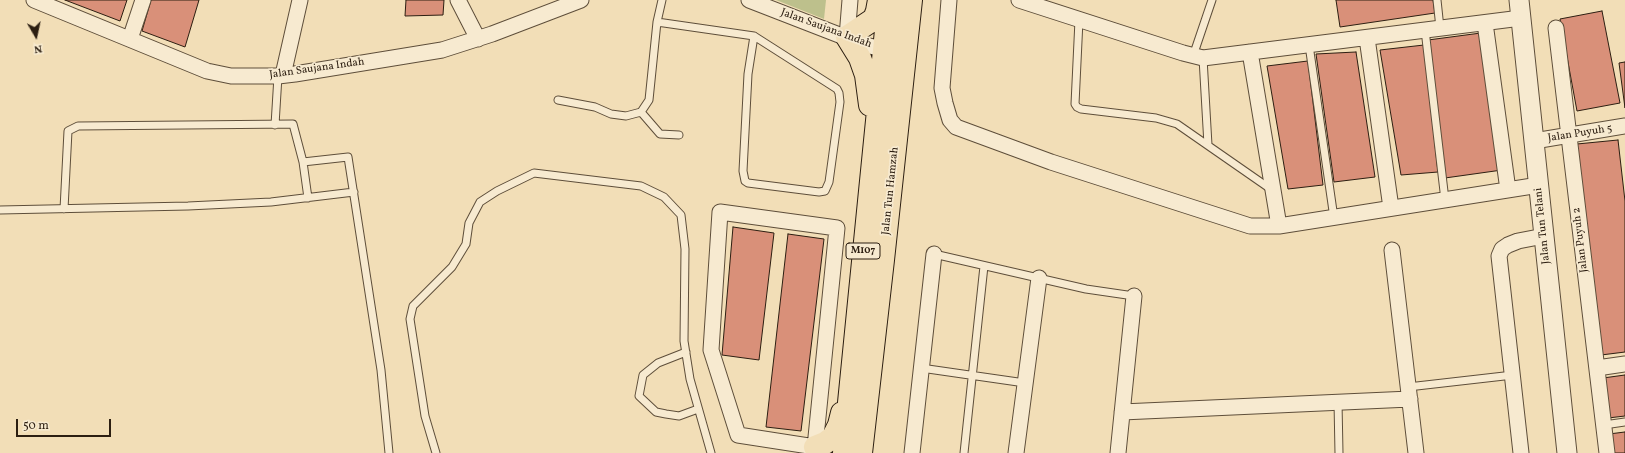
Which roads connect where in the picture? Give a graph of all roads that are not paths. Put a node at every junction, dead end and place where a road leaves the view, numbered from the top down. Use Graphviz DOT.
graph roads {
  1 [pos="34,0"];
  2 [pos="144,0"];
  3 [pos="300,0"];
  4 [pos="458,0"];
  5 [pos="581,0"];
  6 [pos="662,0"];
  7 [pos="749,0"];
  8 [pos="850,0"];
  9 [pos="879,0"];
  10 [pos="889,0"];
  11 [pos="911,0"];
  12 [pos="949,0"];
  13 [pos="1019,0"];
  14 [pos="1212,0"];
  15 [pos="1437,0"];
  16 [pos="1520,9"];
  17 [pos="1079,20"];
  18 [pos="656,22"];
  19 [pos="1485,23"];
  20 [pos="1440,28"];
  21 [pos="1556,28"];
  22 [pos="1425,30"];
  23 [pos="754,36"];
  24 [pos="847,37"];
  25 [pos="1367,38"];
  26 [pos="130,39"];
  27 [pos="478,39"];
  28 [pos="1309,45"];
  29 [pos="895,51"];
  30 [pos="1250,52"];
  31 [pos="1198,57"];
  32 [pos="280,75"];
  33 [pos="558,100"];
  34 [pos="641,112"];
  35 [pos="275,125"];
  36 [pos="1625,126"];
  37 [pos="679,135"];
  38 [pos="1569,136"];
  39 [pos="1534,141"];
  40 [pos="1208,145"];
  41 [pos="303,162"];
  42 [pos="1539,185"];
  43 [pos="1272,190"];
  44 [pos="1508,190"];
  45 [pos="354,192"];
  46 [pos="308,198"];
  47 [pos="1445,200"];
  48 [pos="868,204"];
  49 [pos="64,208"];
  50 [pos="1391,208"];
  51 [pos="0,210"];
  52 [pos="1334,218"];
  53 [pos="1278,226"];
  54 [pos="1544,236"];
  55 [pos="1392,250"];
  56 [pos="934,254"];
  57 [pos="984,266"];
  58 [pos="1039,278"];
  59 [pos="1134,296"];
  60 [pos="686,352"];
  61 [pos="852,362"];
  62 [pos="1625,364"];
  63 [pos="921,368"];
  64 [pos="1597,368"];
  65 [pos="972,375"];
  66 [pos="1513,375"];
  67 [pos="1025,383"];
  68 [pos="1409,393"];
  69 [pos="1338,402"];
  70 [pos="698,409"];
  71 [pos="1122,412"];
  72 [pos="1625,422"];
  73 [pos="1604,425"];
  74 [pos="817,451"];
  75 [pos="389,453"];
  76 [pos="436,453"];
  77 [pos="711,453"];
  78 [pos="844,453"];
  79 [pos="861,453"];
  80 [pos="912,453"];
  81 [pos="964,453"];
  82 [pos="1016,453"];
  83 [pos="1118,453"];
  84 [pos="1339,453"];
  85 [pos="1416,453"];
  86 [pos="1521,453"];
  87 [pos="1567,453"];
  88 [pos="1607,453"];
  1 -- 26 [label="street, Jalan Saujana Indah"];
  2 -- 26 [label="street"];
  3 -- 32 [label="street"];
  4 -- 27 [label="street"];
  5 -- 27 [label="street, Jalan Saujana Indah"];
  6 -- 18 [label="lane"];
  7 -- 24 [label="street, Jalan Saujana Indah"];
  8 -- 24 [label="street"];
  9 -- 24 [label="main road"];
  10 -- 29 [label="main road, Jalan Tun Hamzah / M107"];
  11 -- 29 [label="main road, Jalan Tun Hamzah / M107"];
  12 -- 53 [label="street"];
  13 -- 17 [label="street"];
  14 -- 31 [label="lane"];
  15 -- 20 [label="lane"];
  16 -- 19 [label="street"];
  16 -- 39 [label="street, Jalan Tun Telani"];
  17 -- 31 [label="street"];
  17 -- 40 [label="lane"];
  18 -- 23 [label="lane"];
  18 -- 34 [label="lane"];
  19 -- 20 [label="street"];
  19 -- 44 [label="street"];
  20 -- 22 [label="street"];
  21 -- 38 [label="street, Jalan Puyuh 2"];
  22 -- 25 [label="street"];
  22 -- 47 [label="lane"];
  23 -- 23 [label="lane"];
  24 -- 29 [label="street, Jalan Saujana Indah"];
  24 -- 48 [label="main road"];
  25 -- 28 [label="street"];
  25 -- 50 [label="street"];
  26 -- 32 [label="street, Jalan Saujana Indah"];
  27 -- 32 [label="street, Jalan Saujana Indah"];
  28 -- 30 [label="street"];
  28 -- 52 [label="lane"];
  29 -- 48 [label="main road, Jalan Tun Hamzah / M107"];
  29 -- 79 [label="main road, Jalan Tun Hamzah / M107"];
  30 -- 31 [label="street"];
  30 -- 43 [label="street"];
  31 -- 40 [label="lane"];
  32 -- 35 [label="lane"];
  33 -- 34 [label="lane"];
  34 -- 37 [label="lane"];
  35 -- 41 [label="lane"];
  35 -- 49 [label="lane"];
  36 -- 38 [label="street, Jalan Puyuh 5"];
  38 -- 39 [label="street, Jalan Puyuh 5"];
  38 -- 64 [label="street, Jalan Puyuh 2"];
  39 -- 42 [label="street, Jalan Tun Telani"];
  40 -- 43 [label="lane"];
  41 -- 45 [label="lane"];
  41 -- 46 [label="lane"];
  42 -- 44 [label="street"];
  42 -- 54 [label="street, Jalan Tun Telani"];
  43 -- 53 [label="street"];
  44 -- 47 [label="street"];
  45 -- 46 [label="lane"];
  45 -- 75 [label="lane"];
  46 -- 49 [label="lane"];
  47 -- 50 [label="street"];
  48 -- 61 [label="main road, Jalan Tun Hamzah / M107"];
  49 -- 51 [label="lane"];
  50 -- 52 [label="street"];
  52 -- 53 [label="street"];
  54 -- 66 [label="street"];
  54 -- 87 [label="street, Jalan Tun Telani"];
  55 -- 68 [label="street"];
  56 -- 57 [label="lane"];
  56 -- 63 [label="street"];
  57 -- 58 [label="lane"];
  57 -- 65 [label="lane"];
  58 -- 59 [label="lane"];
  58 -- 67 [label="street"];
  59 -- 71 [label="street"];
  60 -- 70 [label="lane"];
  60 -- 70 [label="lane"];
  60 -- 76 [label="lane"];
  61 -- 74 [label="main road"];
  61 -- 78 [label="main road, Jalan Tun Hamzah / M107"];
  62 -- 64 [label="street"];
  63 -- 65 [label="lane"];
  63 -- 80 [label="street"];
  64 -- 73 [label="street, Jalan Puyuh 2"];
  65 -- 67 [label="lane"];
  65 -- 81 [label="lane"];
  66 -- 68 [label="lane"];
  66 -- 86 [label="street"];
  67 -- 82 [label="street"];
  68 -- 69 [label="street"];
  68 -- 85 [label="street"];
  69 -- 71 [label="street"];
  69 -- 84 [label="lane"];
  70 -- 77 [label="lane"];
  71 -- 83 [label="street"];
  72 -- 73 [label="lane"];
  73 -- 88 [label="street, Jalan Puyuh 2"];
  74 -- 74 [label="street"];
}
